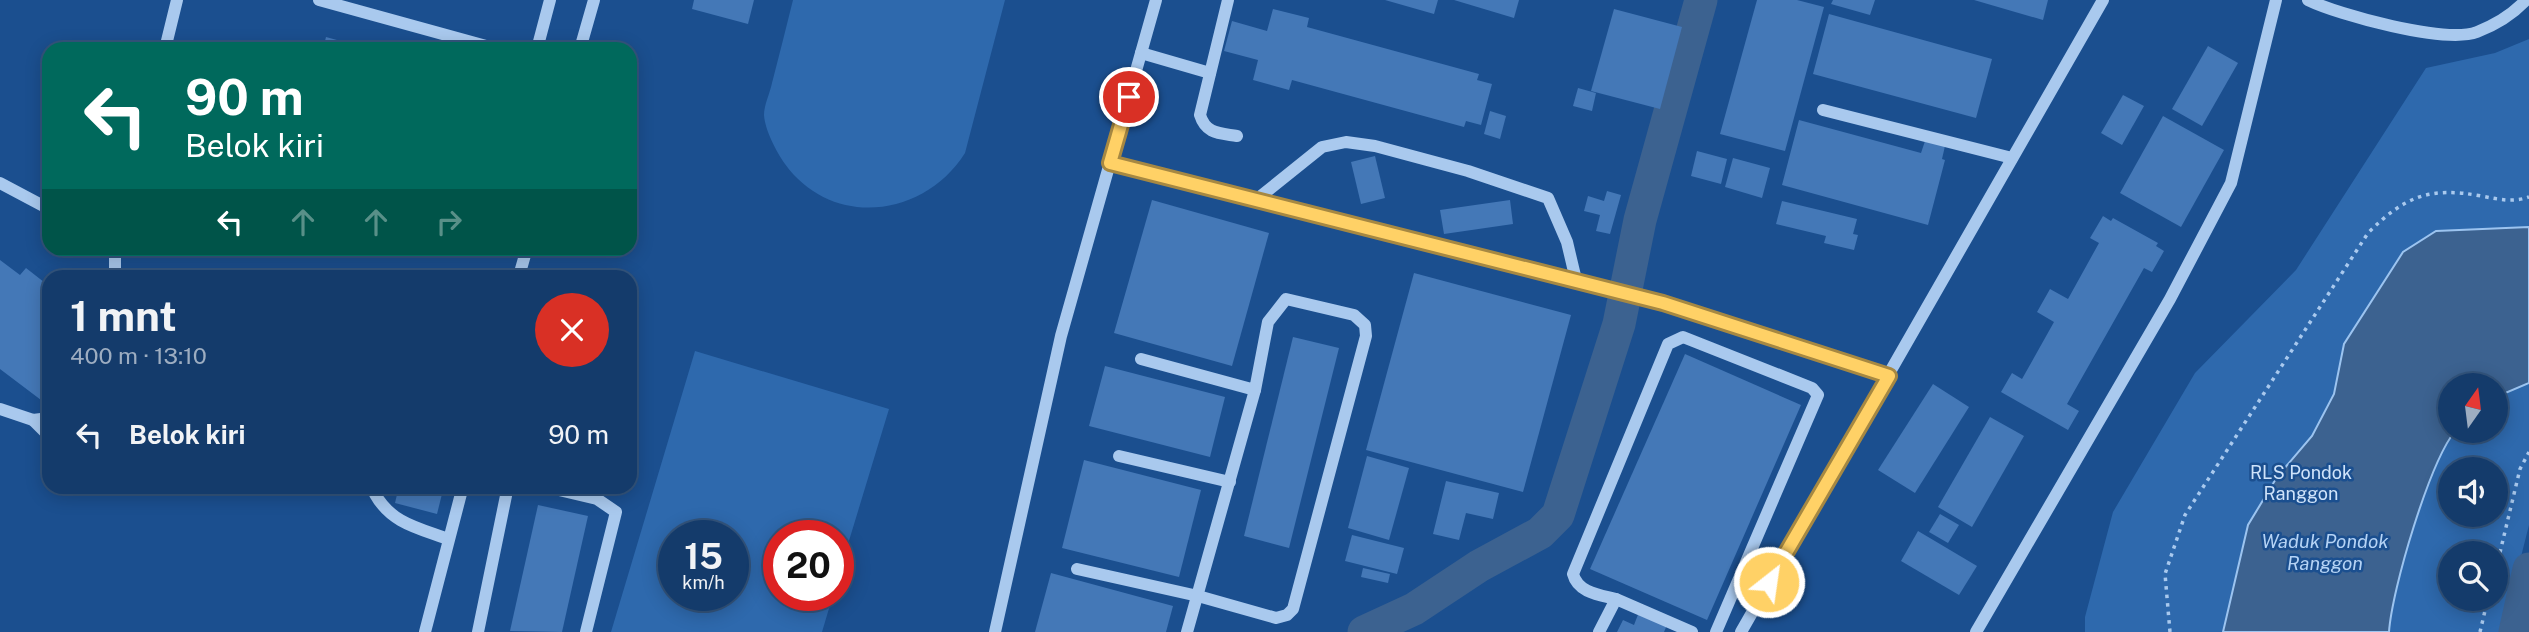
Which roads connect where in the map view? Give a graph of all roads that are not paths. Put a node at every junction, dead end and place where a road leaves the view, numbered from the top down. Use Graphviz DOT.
graph roads {
  1 [pos="177,0"];
  2 [pos="319,0"];
  3 [pos="550,0"];
  4 [pos="594,0"];
  5 [pos="1156,0"];
  6 [pos="1228,0"];
  7 [pos="2103,0"];
  8 [pos="2276,0"];
  9 [pos="2308,0"];
  10 [pos="2526,0"];
  11 [pos="167,42"];
  12 [pos="472,42"];
  13 [pos="539,42"];
  14 [pos="582,42"];
  15 [pos="1141,53"];
  16 [pos="1210,73"];
  17 [pos="1823,110"];
  18 [pos="1237,136"];
  19 [pos="2012,158"];
  20 [pos="1110,163"];
  21 [pos="0,183"];
  22 [pos="1256,200"];
  23 [pos="42,205"];
  24 [pos="1576,280"];
  25 [pos="1141,359"];
  26 [pos="1889,376"];
  27 [pos="1255,390"];
  28 [pos="0,409"];
  29 [pos="42,419"];
  30 [pos="33,420"];
  31 [pos="42,429"];
  32 [pos="1119,456"];
  33 [pos="1230,482"];
  34 [pos="375,494"];
  35 [pos="461,494"];
  36 [pos="506,494"];
  37 [pos="576,494"];
  38 [pos="448,539"];
  39 [pos="1077,569"];
  40 [pos="1198,596"];
  41 [pos="1616,599"];
  42 [pos="429,631"];
  43 [pos="1744,631"];
  44 [pos="478,632"];
  45 [pos="586,632"];
  46 [pos="995,632"];
  47 [pos="1187,632"];
  48 [pos="1599,632"];
  49 [pos="1692,632"];
  50 [pos="1716,632"];
  51 [pos="1976,632"];
  1 -- 11 [label="lane"];
  2 -- 12 [label="lane"];
  3 -- 13 [label="lane"];
  4 -- 14 [label="lane"];
  5 -- 15 [label="lane"];
  6 -- 16 [label="lane"];
  7 -- 19 [label="lane"];
  8 -- 51 [label="lane"];
  9 -- 10 [label="lane"];
  15 -- 16 [label="lane"];
  15 -- 20 [label="lane"];
  16 -- 18 [label="lane"];
  17 -- 19 [label="lane"];
  19 -- 26 [label="lane"];
  20 -- 22 [label="lane"];
  20 -- 46 [label="lane"];
  21 -- 23 [label="lane"];
  22 -- 24 [label="lane"];
  22 -- 24 [label="lane"];
  24 -- 26 [label="lane"];
  25 -- 27 [label="lane"];
  26 -- 43 [label="lane"];
  27 -- 33 [label="lane"];
  27 -- 40 [label="lane"];
  28 -- 30 [label="lane"];
  29 -- 30 [label="lane"];
  30 -- 31 [label="lane"];
  32 -- 33 [label="lane"];
  33 -- 40 [label="lane"];
  34 -- 38 [label="lane"];
  35 -- 38 [label="lane"];
  36 -- 44 [label="lane"];
  37 -- 45 [label="lane"];
  38 -- 42 [label="lane"];
  39 -- 40 [label="lane"];
  40 -- 47 [label="lane"];
  41 -- 48 [label="lane"];
  41 -- 49 [label="lane"];
  41 -- 50 [label="lane"];
}
